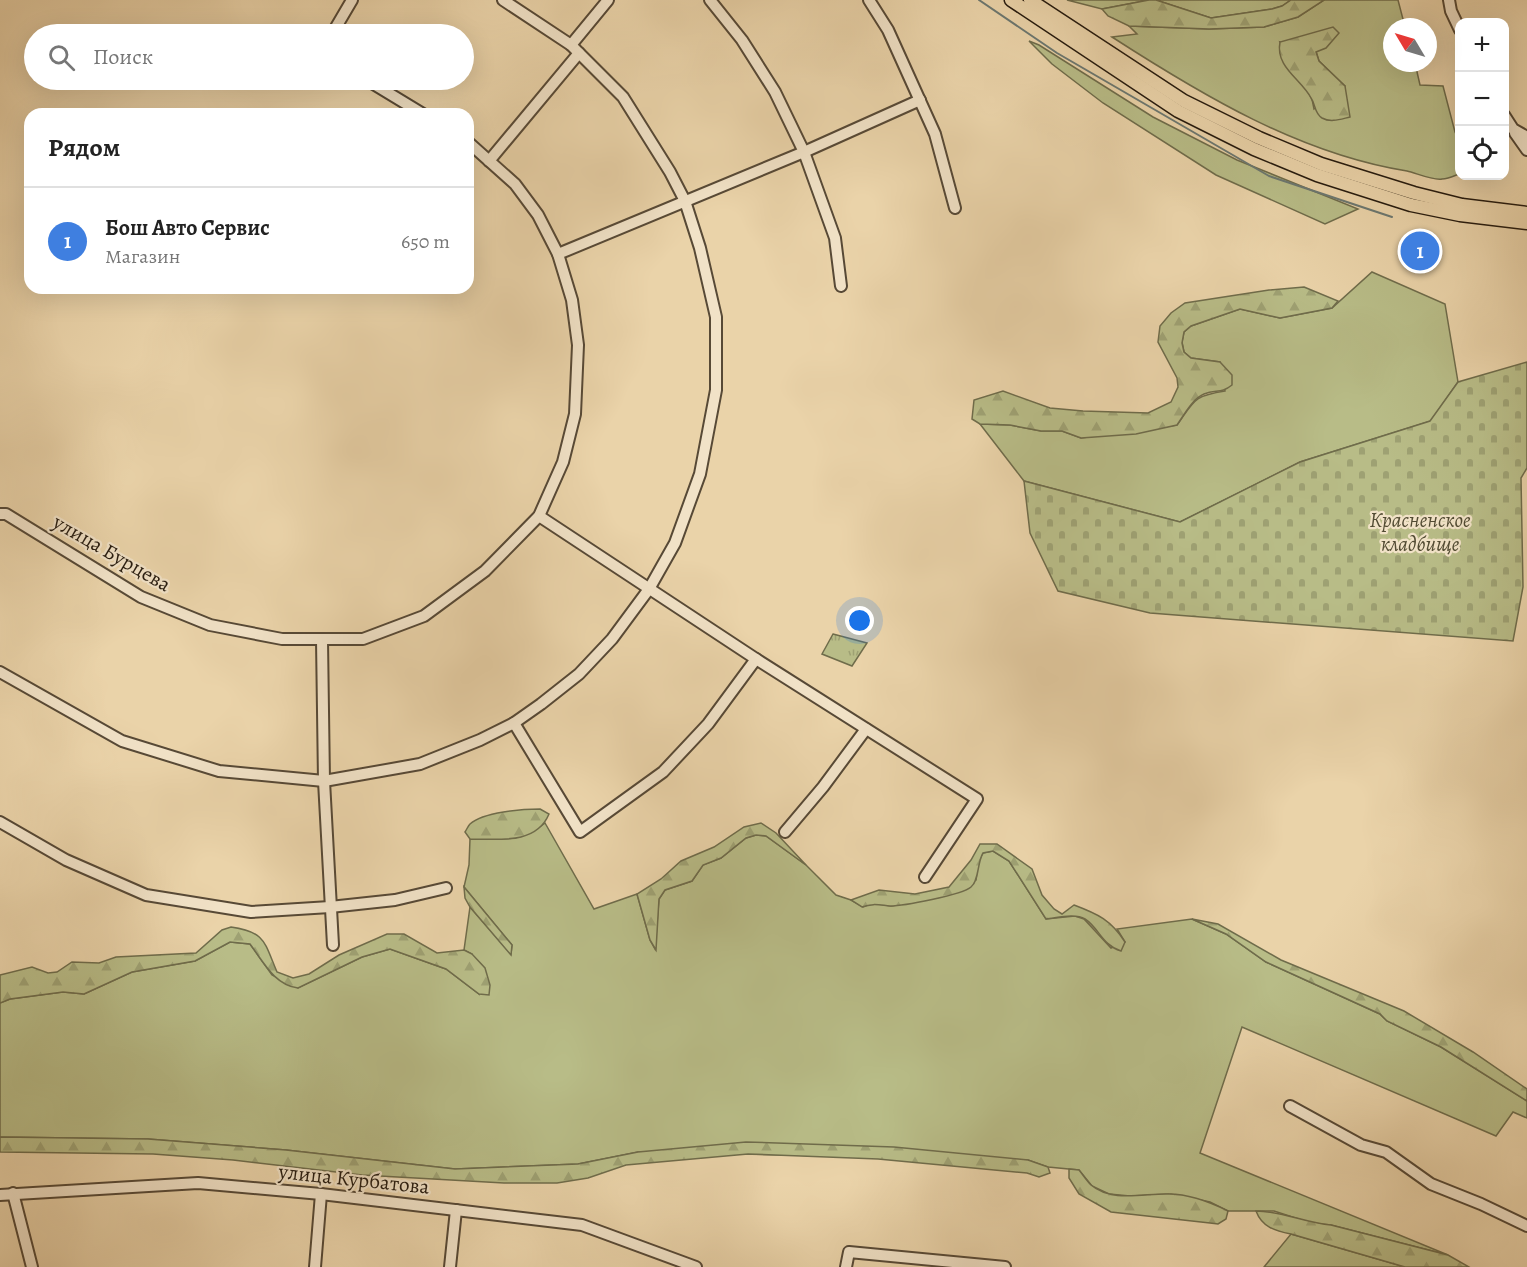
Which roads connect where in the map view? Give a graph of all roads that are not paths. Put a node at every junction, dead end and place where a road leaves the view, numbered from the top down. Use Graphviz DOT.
graph roads {
  1 [pos="352,0"];
  2 [pos="503,0"];
  3 [pos="609,0"];
  4 [pos="710,0"];
  5 [pos="869,0"];
  6 [pos="1011,0"];
  7 [pos="1030,0"];
  8 [pos="1449,0"];
  9 [pos="1455,19"];
  10 [pos="338,24"];
  11 [pos="575,49"];
  12 [pos="383,90"];
  13 [pos="920,100"];
  14 [pos="413,108"];
  15 [pos="1509,123"];
  16 [pos="1513,129"];
  17 [pos="1527,137"];
  18 [pos="474,147"];
  19 [pos="1527,150"];
  20 [pos="804,152"];
  21 [pos="489,161"];
  22 [pos="685,201"];
  23 [pos="955,208"];
  24 [pos="1527,213"];
  25 [pos="1527,223"];
  26 [pos="558,254"];
  27 [pos="841,286"];
  28 [pos="539,516"];
  29 [pos="2,517"];
  30 [pos="649,589"];
  31 [pos="321,640"];
  32 [pos="756,659"];
  33 [pos="0,672"];
  34 [pos="514,723"];
  35 [pos="866,729"];
  36 [pos="324,781"];
  37 [pos="0,822"];
  38 [pos="785,832"];
  39 [pos="925,877"];
  40 [pos="446,888"];
  41 [pos="330,907"];
  42 [pos="333,945"];
  43 [pos="1290,1106"];
  44 [pos="13,1193"];
  45 [pos="321,1194"];
  46 [pos="0,1195"];
  47 [pos="456,1210"];
  48 [pos="1527,1226"];
  49 [pos="968,1265"];
  50 [pos="32,1267"];
  51 [pos="315,1267"];
  52 [pos="450,1267"];
  53 [pos="696,1267"];
  54 [pos="846,1267"];
  55 [pos="1005,1267"];
  1 -- 10 [label="street"];
  2 -- 11 [label="street"];
  3 -- 11 [label="street"];
  4 -- 20 [label="street"];
  5 -- 13 [label="street"];
  6 -- 25 [label="main road"];
  7 -- 24 [label="main road"];
  8 -- 9 [label="street"];
  11 -- 21 [label="street"];
  11 -- 22 [label="street"];
  12 -- 14 [label="street"];
  13 -- 20 [label="street"];
  13 -- 23 [label="street"];
  15 -- 16 [label="street"];
  16 -- 17 [label="street"];
  16 -- 19 [label="street"];
  18 -- 21 [label="street, улица Бурцева"];
  20 -- 22 [label="street"];
  20 -- 27 [label="street"];
  21 -- 26 [label="street, улица Бурцева"];
  22 -- 26 [label="street"];
  22 -- 30 [label="street"];
  26 -- 28 [label="street, улица Бурцева"];
  28 -- 30 [label="street"];
  28 -- 31 [label="street, улица Бурцева"];
  29 -- 31 [label="street, улица Бурцева"];
  30 -- 32 [label="street"];
  30 -- 34 [label="street"];
  31 -- 36 [label="street"];
  32 -- 34 [label="street"];
  32 -- 35 [label="street"];
  33 -- 36 [label="street"];
  34 -- 36 [label="street"];
  35 -- 38 [label="street"];
  35 -- 39 [label="street"];
  36 -- 41 [label="street"];
  37 -- 41 [label="street"];
  40 -- 41 [label="street"];
  41 -- 42 [label="street"];
  43 -- 48 [label="street"];
  44 -- 45 [label="street, улица Курбатова"];
  44 -- 46 [label="street, улица Курбатова"];
  44 -- 50 [label="street"];
  45 -- 47 [label="street, улица Курбатова"];
  45 -- 51 [label="street"];
  47 -- 52 [label="street"];
  47 -- 53 [label="street, улица Курбатова"];
  49 -- 54 [label="street"];
  49 -- 55 [label="street"];
}
